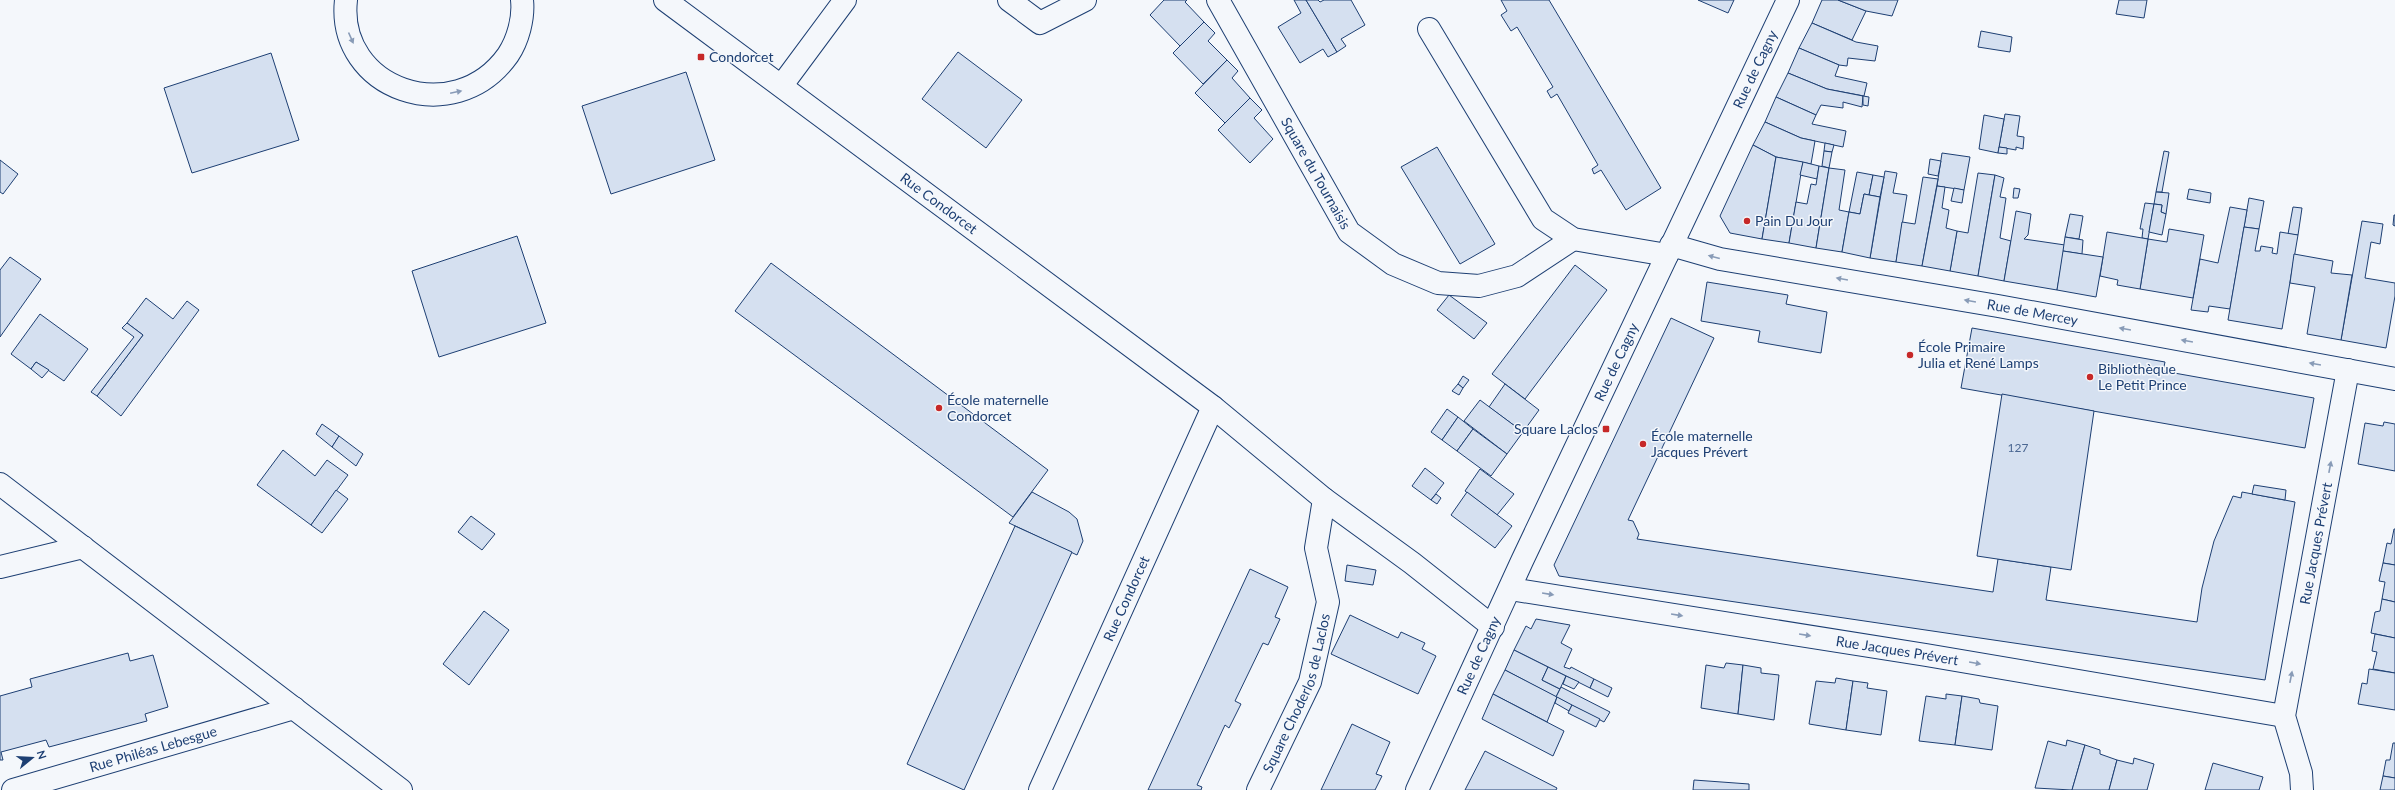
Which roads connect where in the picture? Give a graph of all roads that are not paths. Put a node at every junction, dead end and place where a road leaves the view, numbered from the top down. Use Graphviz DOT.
graph roads {
  1 [pos="346,0"];
  2 [pos="522,0"];
  3 [pos="665,0"];
  4 [pos="845,0"];
  5 [pos="1009,0"];
  6 [pos="1085,0"];
  7 [pos="1218,0"];
  8 [pos="1788,0"];
  9 [pos="1429,29"];
  10 [pos="782,85"];
  11 [pos="1573,239"];
  12 [pos="1669,250"];
  13 [pos="2348,370"];
  14 [pos="2395,379"];
  15 [pos="1213,407"];
  16 [pos="0,484"];
  17 [pos="1324,499"];
  18 [pos="83,547"];
  19 [pos="0,568"];
  20 [pos="1510,588"];
  21 [pos="1493,627"];
  22 [pos="294,708"];
  23 [pos="2284,716"];
  24 [pos="13,790"];
  25 [pos="401,790"];
  26 [pos="1040,790"];
  27 [pos="1258,790"];
  28 [pos="1417,790"];
  29 [pos="2302,790"];
  1 -- 2 [label="street, one-way"];
  3 -- 10 [label="street, Rue Condorcet"];
  4 -- 10 [label="street"];
  5 -- 6 [label="street"];
  7 -- 11 [label="street, Square du Tournaisis"];
  8 -- 12 [label="street, Rue de Cagny"];
  9 -- 11 [label="street"];
  10 -- 15 [label="street, Rue Condorcet"];
  11 -- 12 [label="street"];
  13 -- 12 [label="street, Rue de Mercey, one-way"];
  12 -- 20 [label="street, Rue de Cagny"];
  13 -- 14 [label="street, Rue de Mercey"];
  23 -- 13 [label="street, Rue Jacques Prévert, one-way"];
  15 -- 17 [label="street, Rue Condorcet"];
  15 -- 26 [label="street, Rue Condorcet"];
  16 -- 18 [label="street"];
  17 -- 21 [label="street, Rue Condorcet"];
  17 -- 27 [label="street, Square Choderlos de Laclos"];
  18 -- 19 [label="street"];
  18 -- 22 [label="street"];
  20 -- 21 [label="street, Rue de Cagny"];
  20 -- 23 [label="street, Rue Jacques Prévert, one-way"];
  21 -- 28 [label="street, Rue de Cagny"];
  22 -- 24 [label="street, Rue Philéas Lebesgue"];
  22 -- 25 [label="street"];
  23 -- 29 [label="street, Rue Jacques Prévert"];
}
